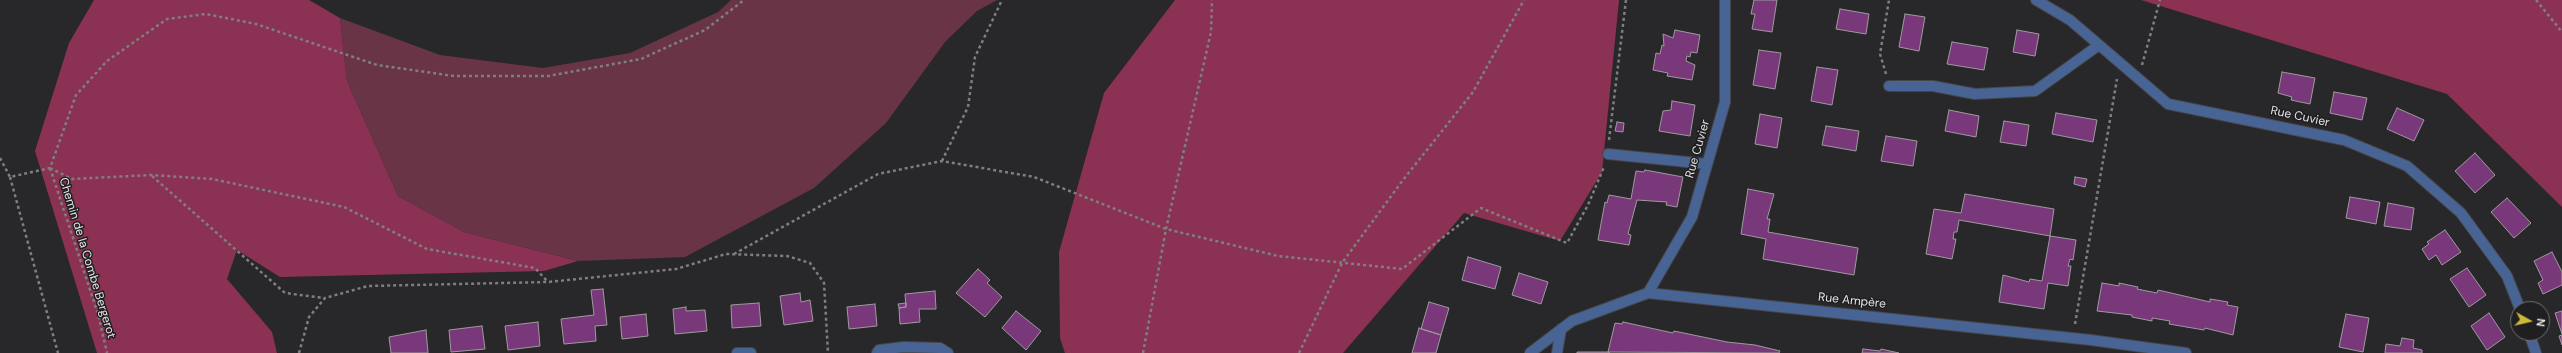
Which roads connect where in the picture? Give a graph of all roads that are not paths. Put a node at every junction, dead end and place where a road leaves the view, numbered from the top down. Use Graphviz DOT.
graph roads {
  1 [pos="1725,0"];
  2 [pos="2036,0"];
  3 [pos="2099,45"];
  4 [pos="1889,86"];
  5 [pos="1608,154"];
  6 [pos="1707,164"];
  7 [pos="1648,293"];
  8 [pos="2517,301"];
  9 [pos="1561,329"];
  10 [pos="2532,341"];
  11 [pos="737,353"];
  12 [pos="751,353"];
  13 [pos="877,353"];
  14 [pos="948,353"];
  15 [pos="1530,353"];
  16 [pos="1557,353"];
  17 [pos="2186,353"];
  18 [pos="2536,353"];
  1 -- 6 [label="street, Rue Cuvier"];
  2 -- 3 [label="street, Rue Cuvier"];
  3 -- 4 [label="street"];
  3 -- 8 [label="street, Rue Cuvier"];
  5 -- 6 [label="street"];
  6 -- 7 [label="street, Rue Cuvier"];
  7 -- 9 [label="street, Rue Ampère"];
  7 -- 17 [label="street, Rue Ampère"];
  9 -- 15 [label="street, Rue Ampère"];
  9 -- 16 [label="street"];
  10 -- 18 [label="street"];
  11 -- 12 [label="street"];
  13 -- 14 [label="street"];
}
